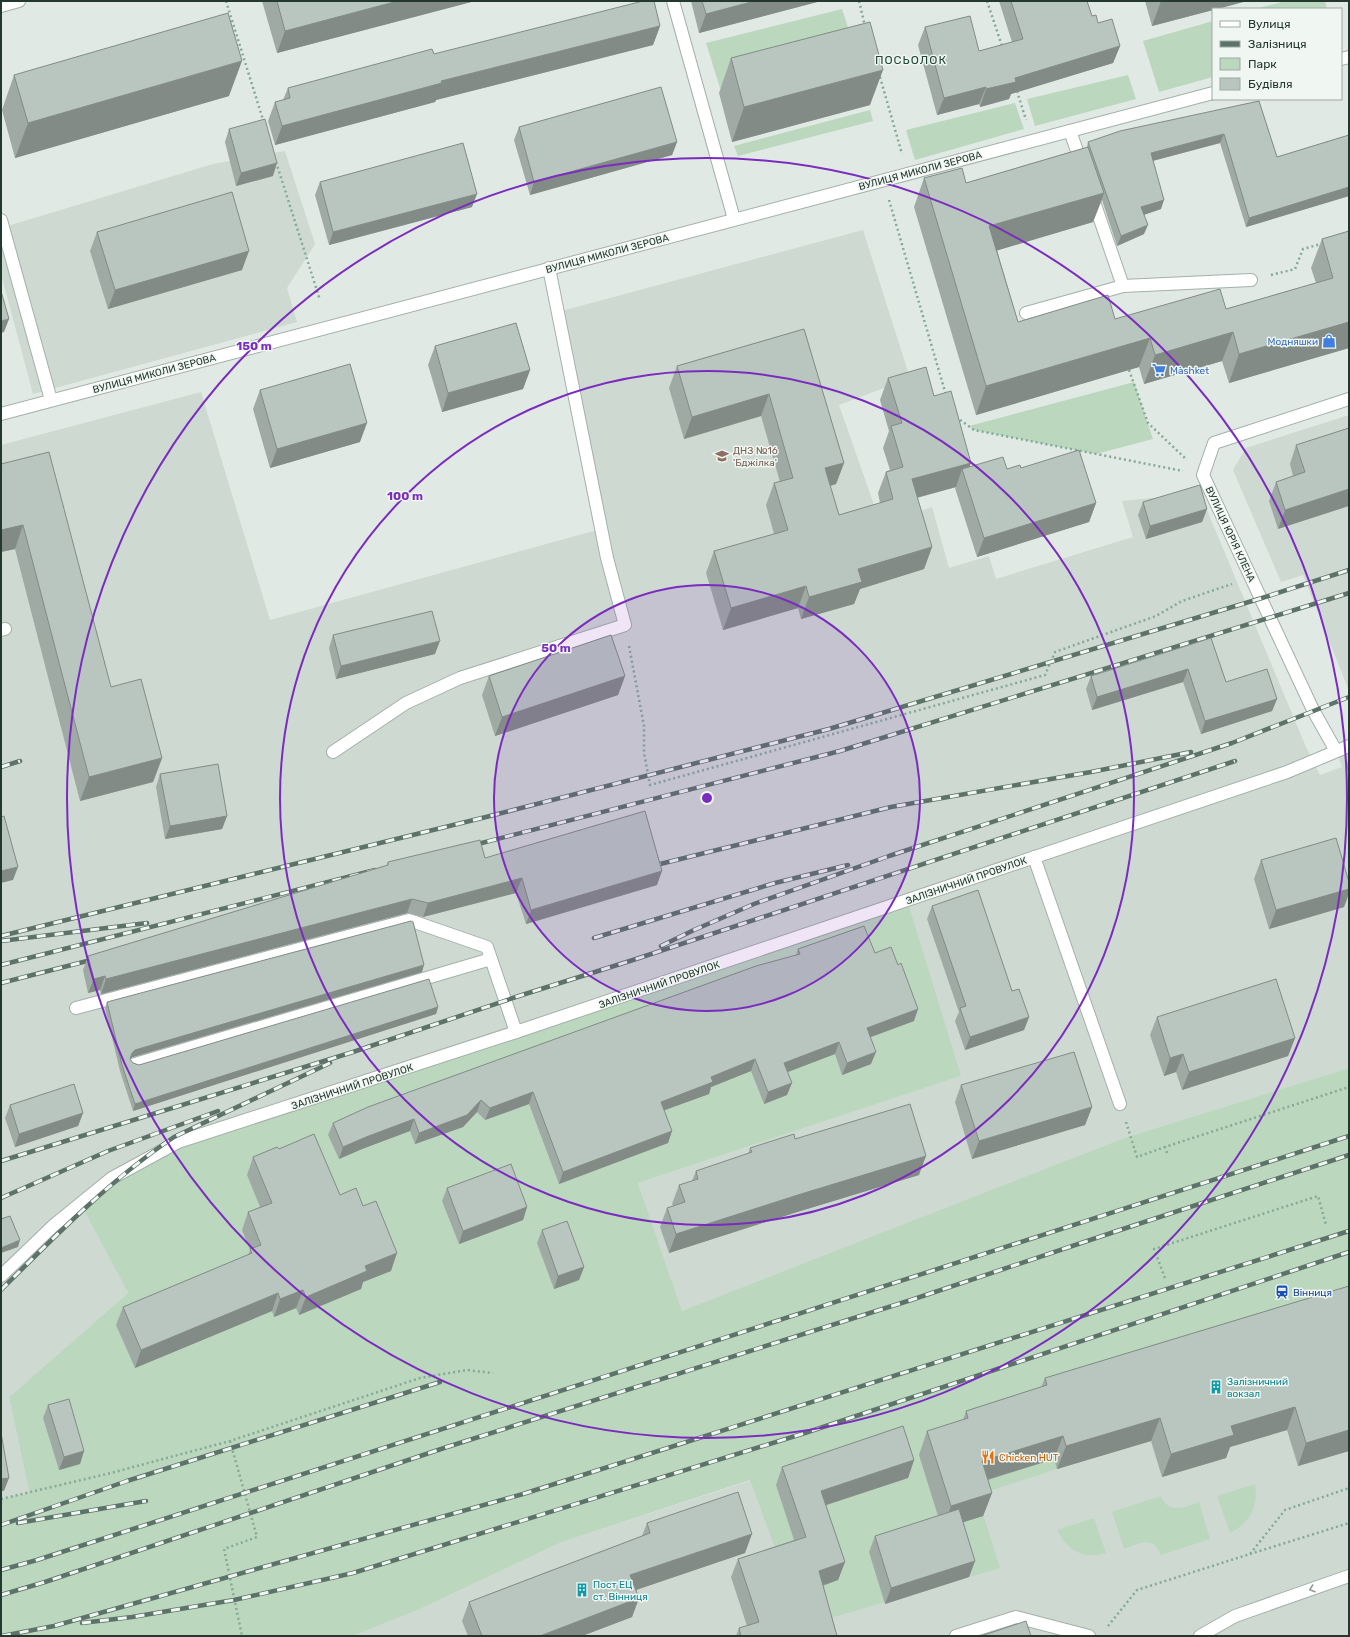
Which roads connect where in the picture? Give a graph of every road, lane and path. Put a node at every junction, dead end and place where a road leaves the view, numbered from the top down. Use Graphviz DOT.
graph roads {
  1 [pos="19,1"];
  2 [pos="226,1"];
  3 [pos="673,1"];
  4 [pos="858,1"];
  5 [pos="987,1"];
  6 [pos="1,6"];
  7 [pos="867,31"];
  8 [pos="1004,52"];
  9 [pos="880,76"];
  10 [pos="1016,89"];
  11 [pos="1212,93"];
  12 [pos="266,128"];
  13 [pos="1070,131"];
  14 [pos="1033,140"];
  15 [pos="275,158"];
  16 [pos="907,174"];
  17 [pos="883,180"];
  18 [pos="734,219"];
  19 [pos="1,220"];
  20 [pos="1323,244"];
  21 [pos="549,268"];
  22 [pos="1251,280"];
  23 [pos="1123,286"];
  24 [pos="320,300"];
  25 [pos="1026,313"];
  26 [pos="1129,370"];
  27 [pos="946,398"];
  28 [pos="1349,398"];
  29 [pos="51,400"];
  30 [pos="951,413"];
  31 [pos="1,414"];
  32 [pos="1203,475"];
  33 [pos="1251,577"];
  34 [pos="625,625"];
  35 [pos="1349,746"];
  36 [pos="1336,751"];
  37 [pos="333,752"];
  38 [pos="1034,857"];
  39 [pos="492,959"];
  40 [pos="76,1008"];
  41 [pos="516,1032"];
  42 [pos="135,1064"];
  43 [pos="1349,1087"];
  44 [pos="1120,1104"];
  45 [pos="1165,1147"];
  46 [pos="1167,1153"];
  47 [pos="1326,1225"];
  48 [pos="1,1276"];
  49 [pos="1164,1278"];
  50 [pos="493,1373"];
  51 [pos="230,1441"];
  52 [pos="1349,1488"];
  53 [pos="1,1499"];
  54 [pos="1349,1522"];
  55 [pos="1250,1554"];
  56 [pos="1349,1576"];
  57 [pos="1104,1630"];
  58 [pos="242,1636"];
  59 [pos="956,1636"];
  60 [pos="1089,1636"];
  61 [pos="1200,1636"];
  1 -- 6 [label="street"];
  2 -- 12 [label="path"];
  3 -- 18 [label="street"];
  4 -- 7 [label="path"];
  5 -- 8 [label="path"];
  9 -- 16 [label="path"];
  10 -- 14 [label="path"];
  11 -- 13 [label="street, ВУЛИЦЯ МИКОЛИ ЗЕРОВА"];
  13 -- 14 [label="street, ВУЛИЦЯ МИКОЛИ ЗЕРОВА"];
  13 -- 23 [label="street"];
  14 -- 16 [label="street, ВУЛИЦЯ МИКОЛИ ЗЕРОВА"];
  15 -- 24 [label="path"];
  16 -- 17 [label="street, ВУЛИЦЯ МИКОЛИ ЗЕРОВА"];
  17 -- 18 [label="street, ВУЛИЦЯ МИКОЛИ ЗЕРОВА"];
  17 -- 27 [label="path"];
  18 -- 21 [label="street, ВУЛИЦЯ МИКОЛИ ЗЕРОВА"];
  19 -- 29 [label="street"];
  20 -- 22 [label="path"];
  21 -- 29 [label="street, ВУЛИЦЯ МИКОЛИ ЗЕРОВА"];
  21 -- 34 [label="street"];
  22 -- 23 [label="street"];
  23 -- 25 [label="street"];
  26 -- 32 [label="path"];
  28 -- 32 [label="street, ВУЛИЦЯ ЮРІЯ КЛЕНА"];
  29 -- 31 [label="street, ВУЛИЦЯ МИКОЛИ ЗЕРОВА"];
  30 -- 32 [label="path"];
  32 -- 33 [label="street, ВУЛИЦЯ ЮРІЯ КЛЕНА"];
  33 -- 34 [label="path"];
  33 -- 36 [label="street, ВУЛИЦЯ ЮРІЯ КЛЕНА"];
  34 -- 37 [label="street"];
  35 -- 36 [label="street, ЗАЛІЗНИЧНИЙ ПРОВУЛОК"];
  36 -- 38 [label="street, ЗАЛІЗНИЧНИЙ ПРОВУЛОК"];
  38 -- 41 [label="street, ЗАЛІЗНИЧНИЙ ПРОВУЛОК"];
  38 -- 44 [label="street"];
  39 -- 40 [label="street"];
  39 -- 41 [label="street"];
  39 -- 42 [label="street"];
  41 -- 48 [label="street, ЗАЛІЗНИЧНИЙ ПРОВУЛОК"];
  43 -- 45 [label="path"];
  44 -- 45 [label="path"];
  45 -- 46 [label="path"];
  47 -- 49 [label="path"];
  50 -- 51 [label="path"];
  51 -- 53 [label="path"];
  51 -- 58 [label="path"];
  52 -- 55 [label="path"];
  54 -- 55 [label="path"];
  55 -- 57 [label="path"];
  56 -- 61 [label="street, one-way"];
  59 -- 60 [label="street"];
}
